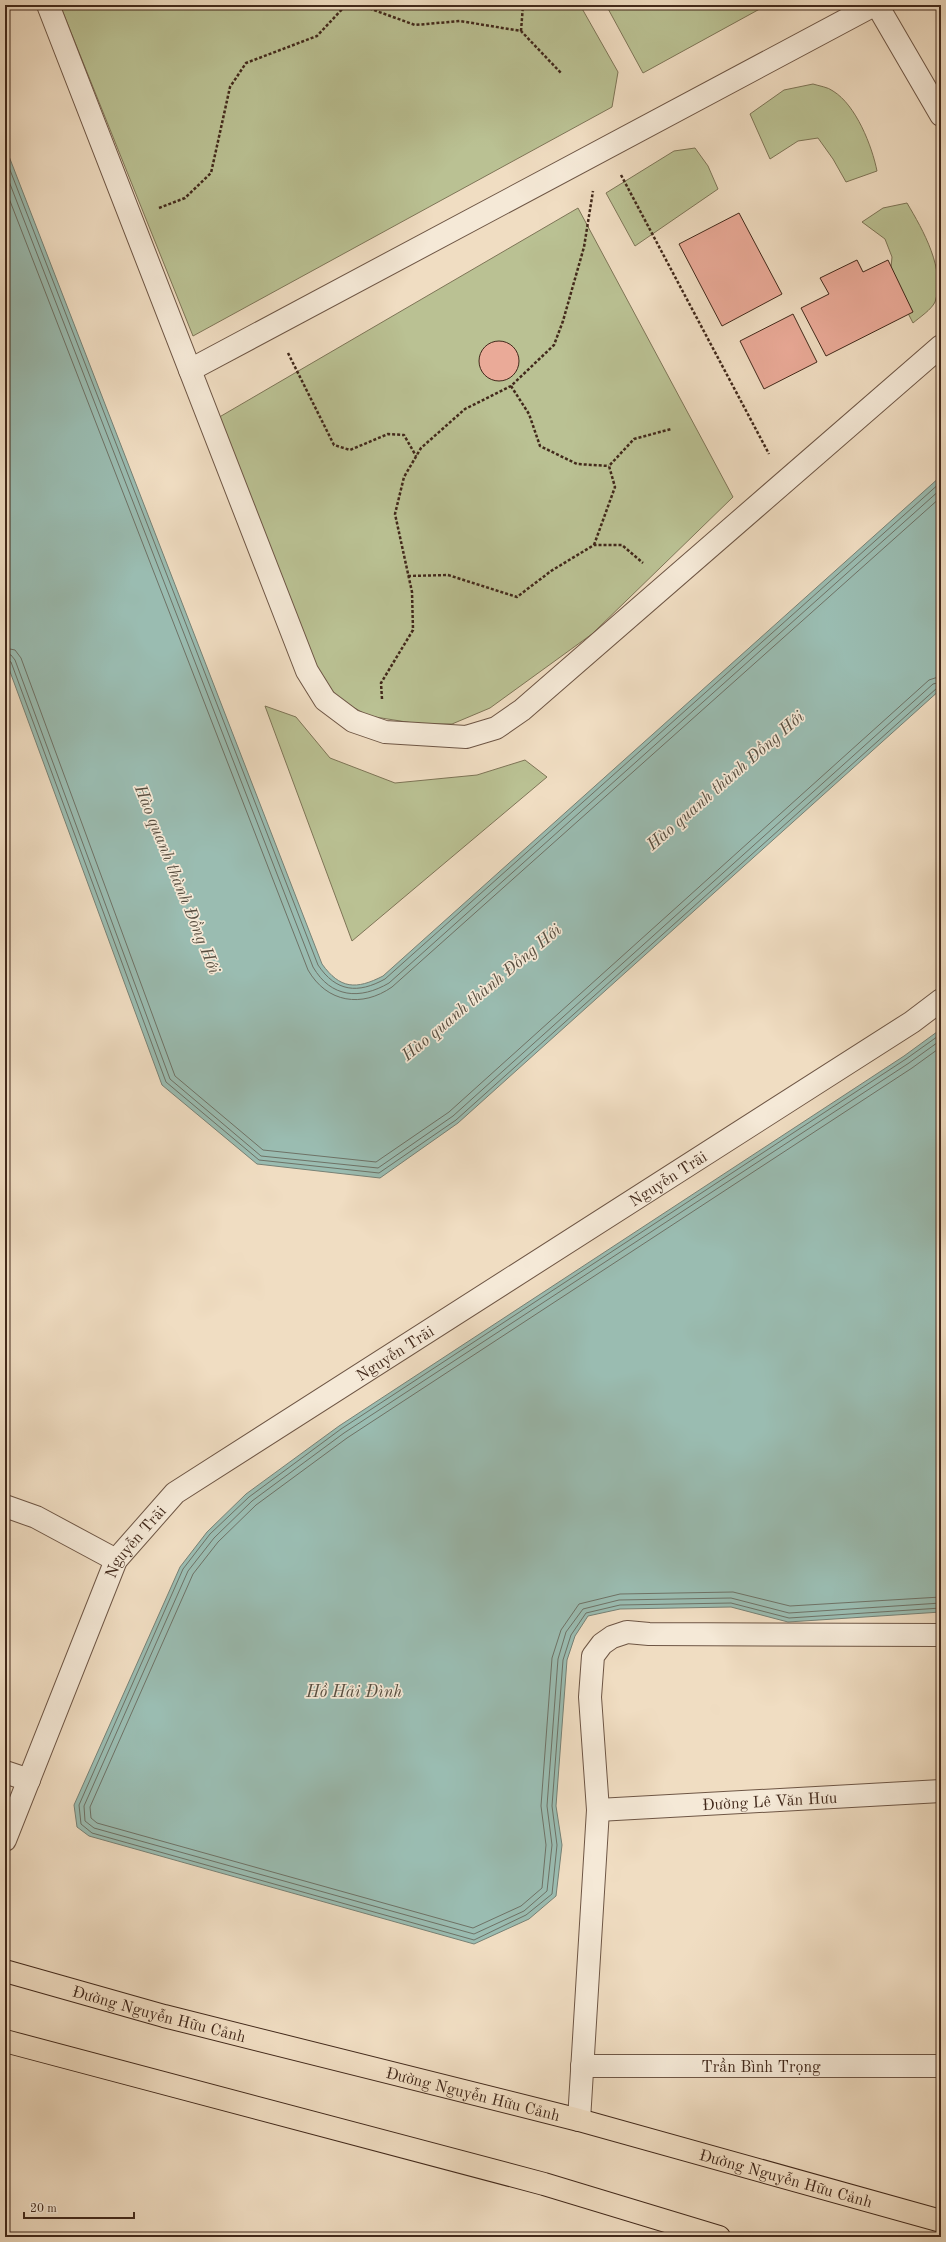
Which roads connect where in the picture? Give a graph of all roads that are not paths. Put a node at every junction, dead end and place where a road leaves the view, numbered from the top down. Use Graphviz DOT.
graph roads {
  1 [pos="48,5"];
  2 [pos="876,5"];
  3 [pos="941,115"];
  4 [pos="941,346"];
  5 [pos="190,370"];
  6 [pos="941,1000"];
  7 [pos="5,1506"];
  8 [pos="116,1560"];
  9 [pos="941,1635"];
  10 [pos="5,1772"];
  11 [pos="29,1780"];
  12 [pos="941,1791"];
  13 [pos="598,1810"];
  14 [pos="5,1840"];
  15 [pos="5,1971"];
  16 [pos="5,2041"];
  17 [pos="582,2066"];
  18 [pos="941,2066"];
  19 [pos="579,2120"];
  20 [pos="941,2221"];
  21 [pos="719,2237"];
  1 -- 5 [label="street"];
  2 -- 3 [label="street"];
  2 -- 5 [label="street"];
  4 -- 5 [label="street"];
  6 -- 8 [label="street, Nguyễn Trãi"];
  7 -- 8 [label="street"];
  8 -- 11 [label="street, Nguyễn Trãi"];
  9 -- 13 [label="street"];
  10 -- 11 [label="street"];
  11 -- 14 [label="street, Nguyễn Trãi"];
  12 -- 13 [label="street, Đường Lê Văn Hưu"];
  13 -- 17 [label="street"];
  15 -- 19 [label="main road, Đường Nguyễn Hữu Cảnh"];
  16 -- 21 [label="main road"];
  17 -- 18 [label="street, Trần Bình Trọng"];
  17 -- 19 [label="street"];
  19 -- 20 [label="main road, Đường Nguyễn Hữu Cảnh"];
}
